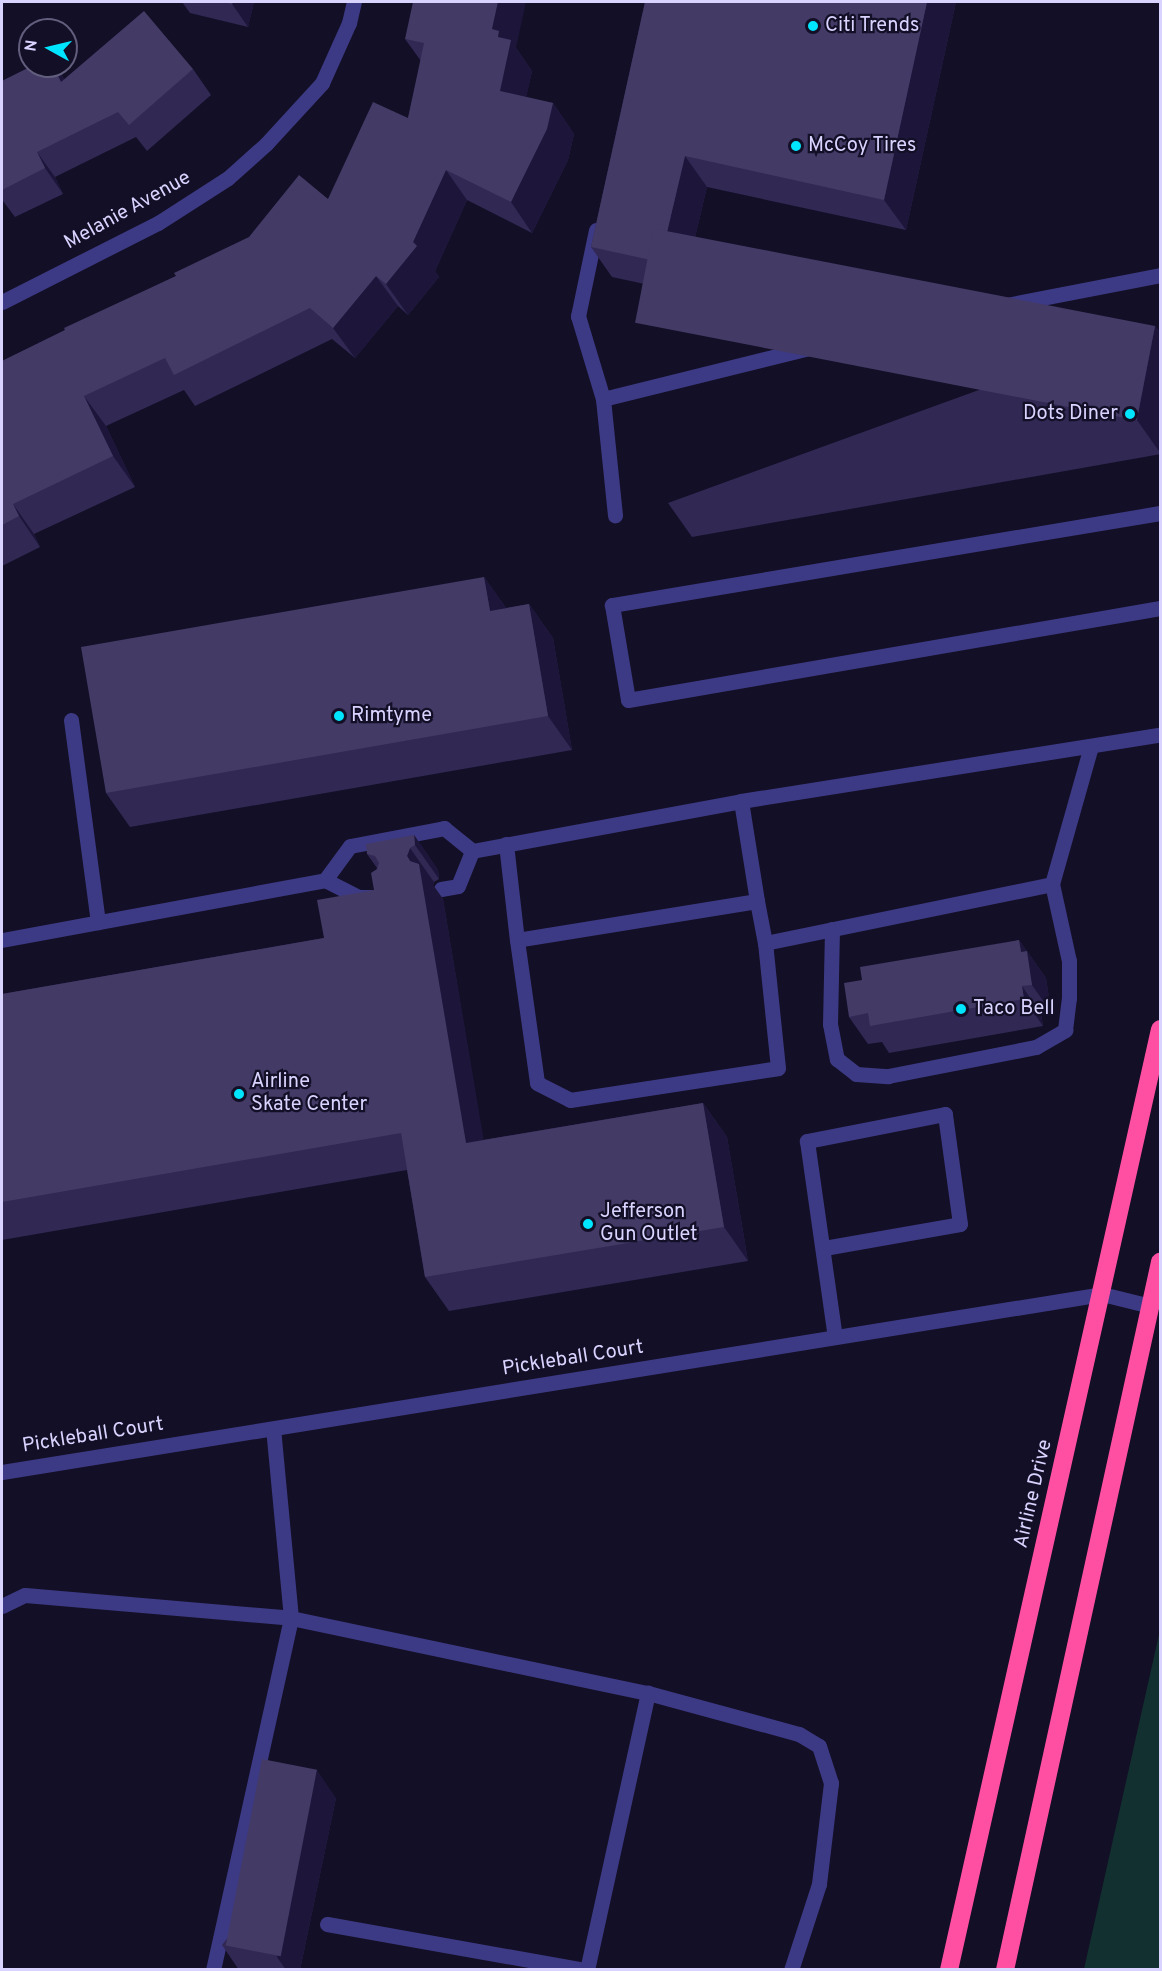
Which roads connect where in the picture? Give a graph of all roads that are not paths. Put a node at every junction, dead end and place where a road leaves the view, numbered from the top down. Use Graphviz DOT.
graph roads {
  1 [pos="354,2"];
  2 [pos="601,211"];
  3 [pos="1161,275"];
  4 [pos="2,302"];
  5 [pos="603,399"];
  6 [pos="1161,513"];
  7 [pos="615,515"];
  8 [pos="1161,608"];
  9 [pos="72,720"];
  10 [pos="1161,735"];
  11 [pos="1091,746"];
  12 [pos="741,801"];
  13 [pos="507,844"];
  14 [pos="472,851"];
  15 [pos="324,880"];
  16 [pos="1052,885"];
  17 [pos="441,889"];
  18 [pos="393,898"];
  19 [pos="757,901"];
  20 [pos="98,922"];
  21 [pos="832,929"];
  22 [pos="2,940"];
  23 [pos="517,940"];
  24 [pos="765,943"];
  25 [pos="1161,1029"];
  26 [pos="824,1248"];
  27 [pos="1161,1262"];
  28 [pos="1102,1294"];
  29 [pos="1151,1306"];
  30 [pos="836,1337"];
  31 [pos="273,1428"];
  32 [pos="2,1472"];
  33 [pos="2,1606"];
  34 [pos="291,1618"];
  35 [pos="648,1693"];
  36 [pos="327,1923"];
  37 [pos="213,1970"];
  38 [pos="586,1970"];
  39 [pos="791,1970"];
  40 [pos="949,1970"];
  41 [pos="1005,1970"];
  1 -- 4 [label="street, Melanie Avenue"];
  2 -- 5 [label="street"];
  3 -- 5 [label="street"];
  5 -- 7 [label="street"];
  6 -- 8 [label="street"];
  9 -- 20 [label="street"];
  10 -- 11 [label="street"];
  11 -- 12 [label="street"];
  11 -- 16 [label="street"];
  12 -- 13 [label="street"];
  12 -- 19 [label="street"];
  13 -- 14 [label="street"];
  13 -- 23 [label="street"];
  14 -- 15 [label="street"];
  14 -- 17 [label="street"];
  15 -- 18 [label="street"];
  15 -- 20 [label="street"];
  16 -- 21 [label="street"];
  16 -- 21 [label="street"];
  19 -- 23 [label="street"];
  19 -- 24 [label="street"];
  20 -- 22 [label="street"];
  21 -- 24 [label="street"];
  23 -- 24 [label="street"];
  25 -- 28 [label="highway, Airline Drive"];
  26 -- 26 [label="street"];
  26 -- 30 [label="street"];
  27 -- 29 [label="highway"];
  28 -- 29 [label="street, Pickleball Court"];
  28 -- 30 [label="street, Pickleball Court"];
  28 -- 40 [label="highway, Airline Drive"];
  29 -- 41 [label="highway"];
  30 -- 31 [label="street, Pickleball Court"];
  31 -- 32 [label="street, Pickleball Court"];
  31 -- 34 [label="street"];
  33 -- 34 [label="street"];
  34 -- 35 [label="street"];
  34 -- 37 [label="street"];
  35 -- 38 [label="street"];
  35 -- 39 [label="street"];
  36 -- 38 [label="street"];
}
